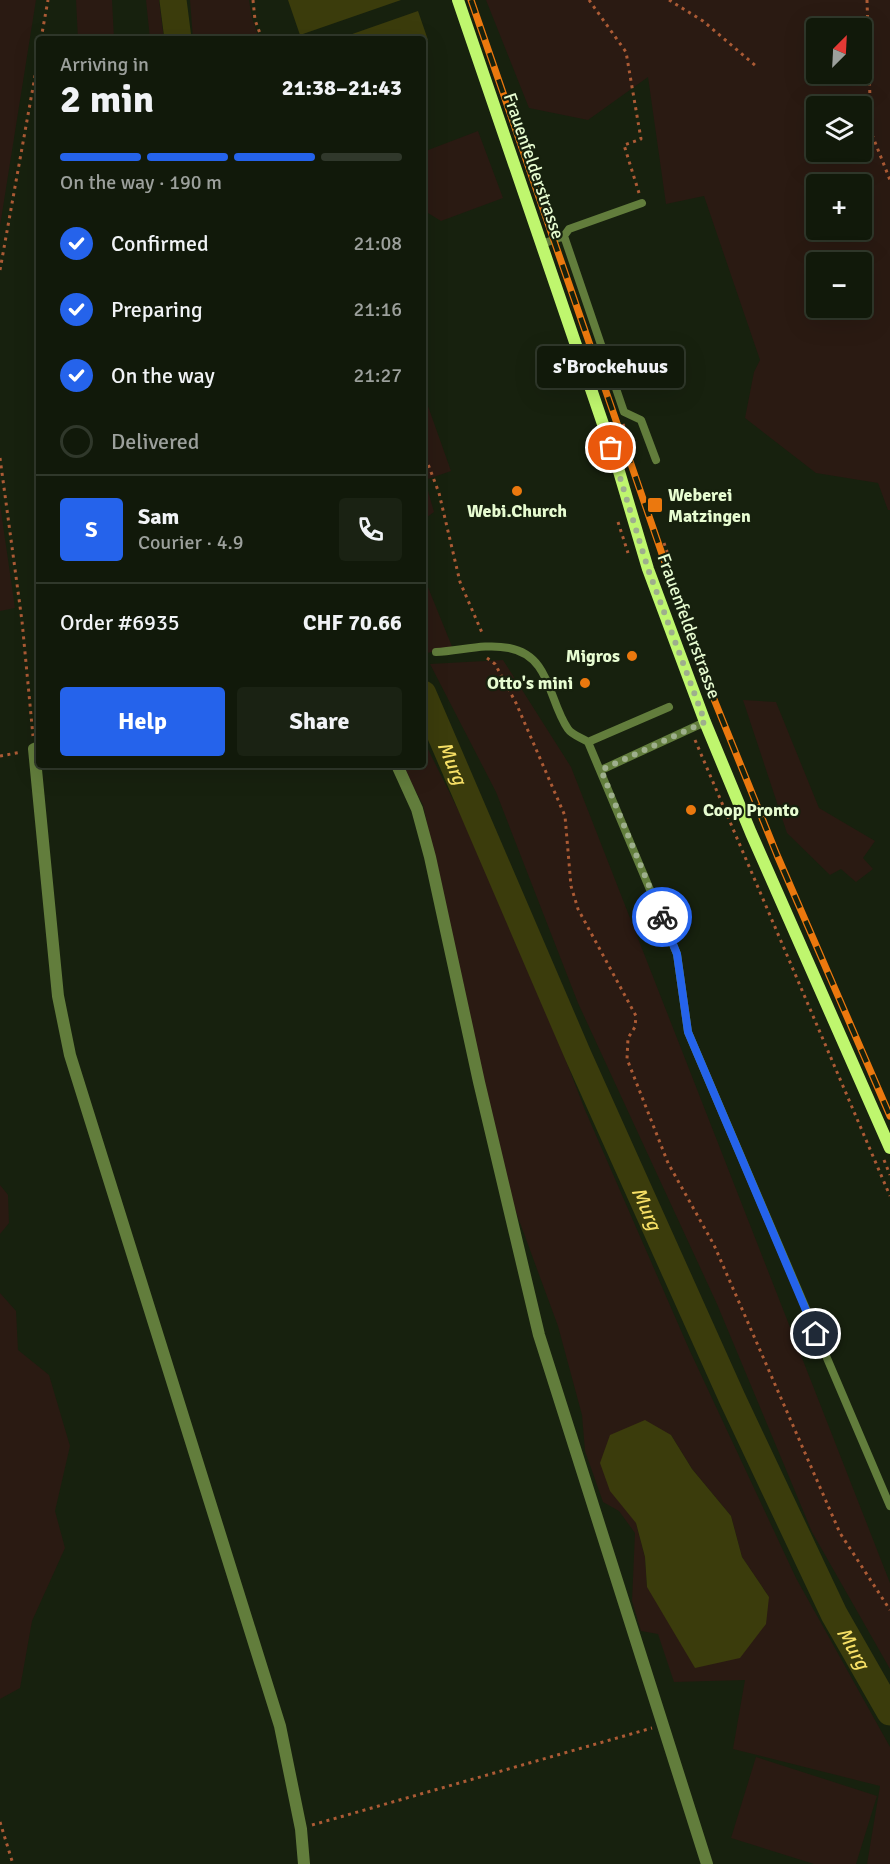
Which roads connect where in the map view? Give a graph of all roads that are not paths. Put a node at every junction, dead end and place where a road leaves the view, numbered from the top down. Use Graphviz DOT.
graph roads {
  1 [pos="458,0"];
  2 [pos="642,203"];
  3 [pos="564,236"];
  4 [pos="542,244"];
  5 [pos="656,460"];
  6 [pos="436,652"];
  7 [pos="669,706"];
  8 [pos="705,722"];
  9 [pos="588,741"];
  10 [pos="38,768"];
  11 [pos="398,768"];
  12 [pos="601,770"];
  13 [pos="890,1148"];
  14 [pos="890,1506"];
  15 [pos="304,1864"];
  16 [pos="707,1864"];
  1 -- 4 [label="main road, Frauenfelderstrasse"];
  2 -- 3 [label="lane"];
  3 -- 4 [label="lane"];
  3 -- 5 [label="lane"];
  4 -- 8 [label="main road, Frauenfelderstrasse"];
  6 -- 9 [label="lane"];
  7 -- 9 [label="lane"];
  8 -- 12 [label="lane"];
  8 -- 13 [label="main road, Frauenfelderstrasse"];
  9 -- 12 [label="lane"];
  10 -- 15 [label="street"];
  11 -- 16 [label="street"];
  12 -- 14 [label="lane"];
}
